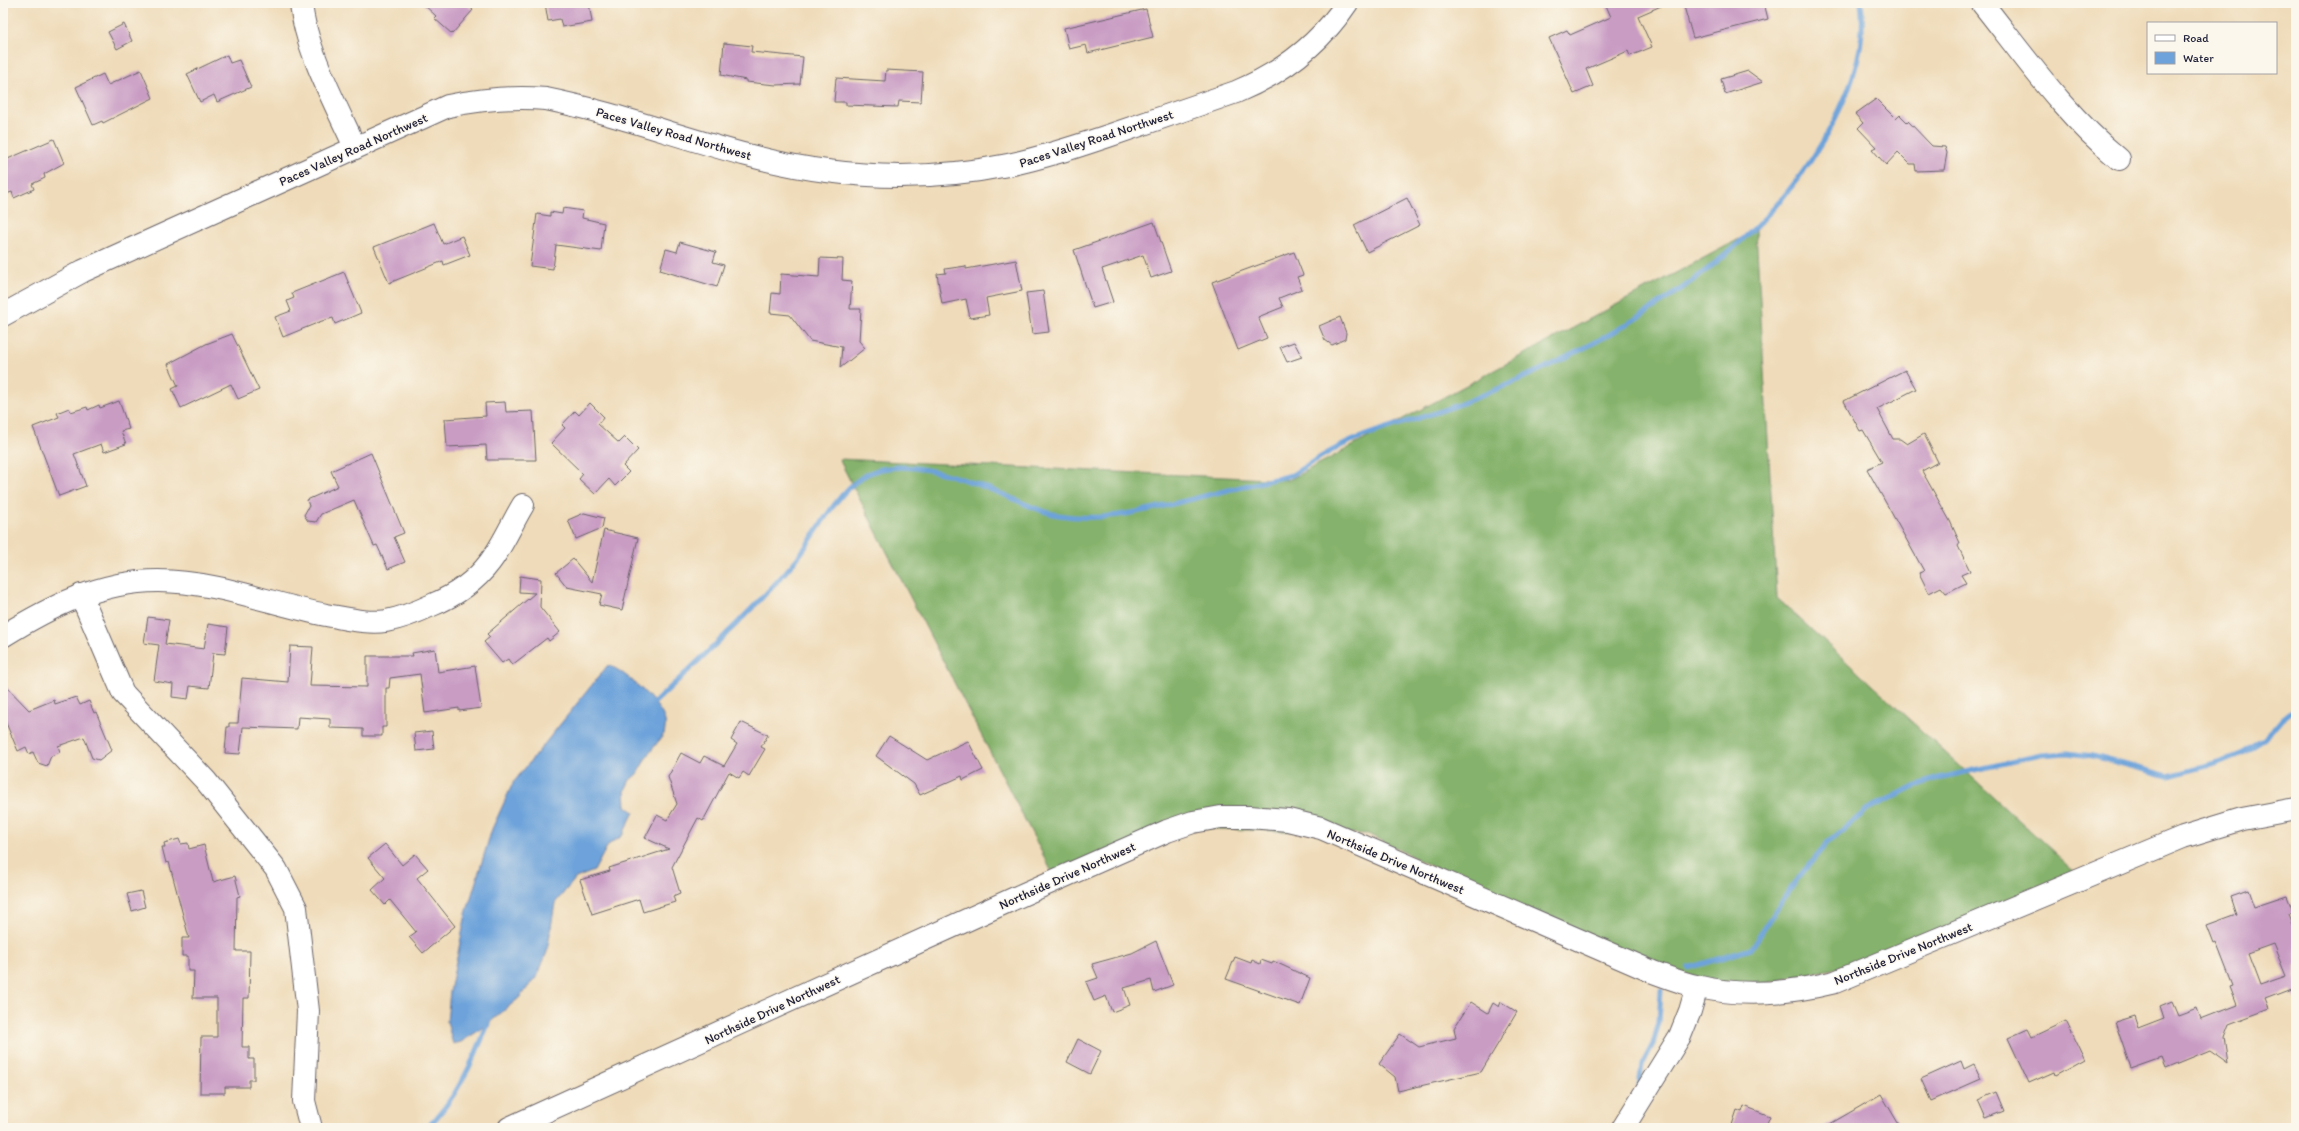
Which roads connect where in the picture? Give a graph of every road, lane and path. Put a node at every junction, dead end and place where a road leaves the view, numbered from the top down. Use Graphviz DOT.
graph roads {
  1 [pos="302,3"];
  2 [pos="1347,3"];
  3 [pos="1982,3"];
  4 [pos="355,147"];
  5 [pos="2118,159"];
  6 [pos="3,315"];
  7 [pos="523,505"];
  8 [pos="81,595"];
  9 [pos="3,636"];
  10 [pos="2296,809"];
  11 [pos="1697,986"];
  12 [pos="311,1128"];
  13 [pos="510,1128"];
  14 [pos="1623,1128"];
  1 -- 4 [label="street"];
  2 -- 4 [label="street, Paces Valley Road Northwest"];
  3 -- 5 [label="street"];
  4 -- 6 [label="street, Paces Valley Road Northwest"];
  7 -- 8 [label="street"];
  8 -- 9 [label="street"];
  8 -- 12 [label="street"];
  10 -- 11 [label="street, Northside Drive Northwest"];
  11 -- 13 [label="street, Northside Drive Northwest"];
  11 -- 14 [label="street"];
}
